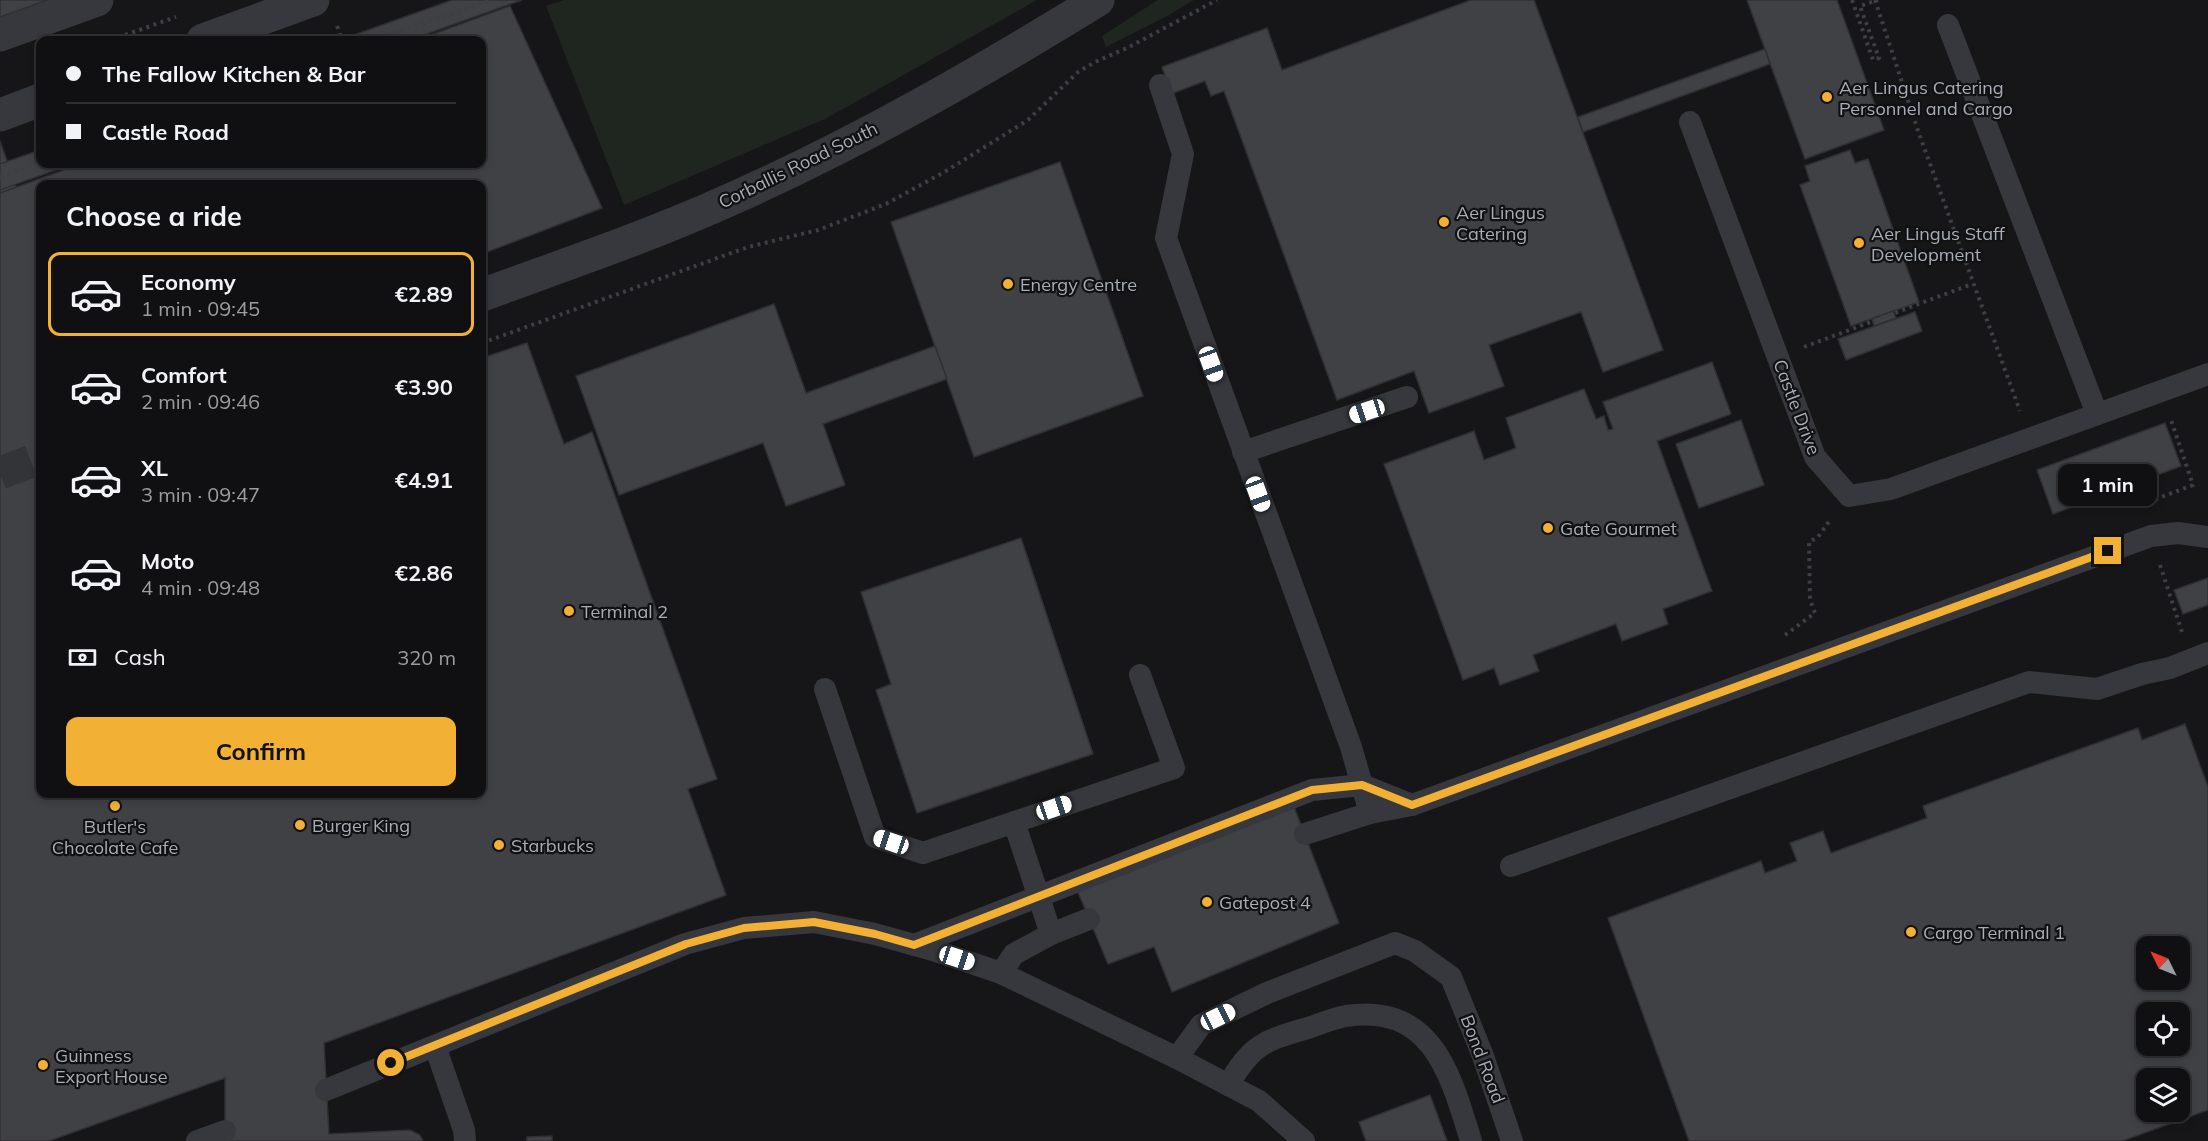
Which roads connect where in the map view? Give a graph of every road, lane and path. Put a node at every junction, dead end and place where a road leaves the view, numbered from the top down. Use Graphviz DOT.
graph roads {
  1 [pos="97,0"];
  2 [pos="313,0"];
  3 [pos="492,0"];
  4 [pos="1098,0"];
  5 [pos="1217,0"];
  6 [pos="1852,0"];
  7 [pos="1876,0"];
  8 [pos="179,16"];
  9 [pos="1948,25"];
  10 [pos="0,35"];
  11 [pos="122,36"];
  12 [pos="214,36"];
  13 [pos="384,36"];
  14 [pos="1160,85"];
  15 [pos="36,102"];
  16 [pos="0,115"];
  17 [pos="1690,122"];
  18 [pos="36,164"];
  19 [pos="0,177"];
  20 [pos="1972,284"];
  21 [pos="486,294"];
  22 [pos="486,342"];
  23 [pos="1778,357"];
  24 [pos="2208,374"];
  25 [pos="2162,391"];
  26 [pos="1407,397"];
  27 [pos="2097,414"];
  28 [pos="2029,437"];
  29 [pos="1243,452"];
  30 [pos="1849,496"];
  31 [pos="2151,536"];
  32 [pos="2208,537"];
  33 [pos="2200,656"];
  34 [pos="1788,666"];
  35 [pos="1140,675"];
  36 [pos="825,689"];
  37 [pos="1362,785"];
  38 [pos="1412,805"];
  39 [pos="1370,813"];
  40 [pos="1014,822"];
  41 [pos="1305,834"];
  42 [pos="1511,866"];
  43 [pos="1039,897"];
  44 [pos="1089,919"];
  45 [pos="1051,934"];
  46 [pos="914,945"];
  47 [pos="1001,973"];
  48 [pos="435,1046"];
  49 [pos="1177,1059"];
  50 [pos="1228,1085"];
  51 [pos="326,1090"];
  52 [pos="225,1131"];
  53 [pos="198,1141"];
  54 [pos="465,1141"];
  55 [pos="1304,1141"];
  56 [pos="1471,1141"];
  57 [pos="1512,1141"];
  1 -- 10 [label="street"];
  2 -- 12 [label="street"];
  3 -- 13 [label="path"];
  4 -- 21 [label="street, Corballis Road South"];
  5 -- 22 [label="path"];
  6 -- 7 [label="path"];
  7 -- 20 [label="path"];
  8 -- 11 [label="path"];
  9 -- 27 [label="lane"];
  14 -- 29 [label="lane"];
  15 -- 16 [label="street"];
  17 -- 23 [label="lane, Castle Drive"];
  18 -- 19 [label="path"];
  20 -- 23 [label="path"];
  20 -- 28 [label="path"];
  23 -- 30 [label="lane, Castle Drive"];
  24 -- 25 [label="lane"];
  25 -- 27 [label="lane"];
  25 -- 31 [label="path"];
  26 -- 29 [label="lane"];
  27 -- 28 [label="lane"];
  28 -- 30 [label="lane"];
  29 -- 37 [label="lane"];
  30 -- 34 [label="path"];
  31 -- 32 [label="lane"];
  31 -- 33 [label="path"];
  31 -- 34 [label="lane"];
  33 -- 42 [label="lane"];
  34 -- 38 [label="lane"];
  35 -- 40 [label="lane"];
  36 -- 40 [label="lane"];
  37 -- 38 [label="lane"];
  37 -- 39 [label="lane"];
  37 -- 43 [label="lane"];
  38 -- 39 [label="lane"];
  39 -- 41 [label="lane"];
  40 -- 43 [label="lane"];
  43 -- 45 [label="lane"];
  43 -- 46 [label="lane"];
  44 -- 45 [label="lane"];
  45 -- 47 [label="lane"];
  46 -- 47 [label="lane"];
  46 -- 48 [label="lane"];
  47 -- 49 [label="lane"];
  48 -- 51 [label="lane"];
  48 -- 54 [label="lane"];
  49 -- 50 [label="lane"];
  49 -- 57 [label="lane, Bond Road"];
  50 -- 55 [label="lane"];
  50 -- 56 [label="lane"];
  52 -- 53 [label="lane"];
}
